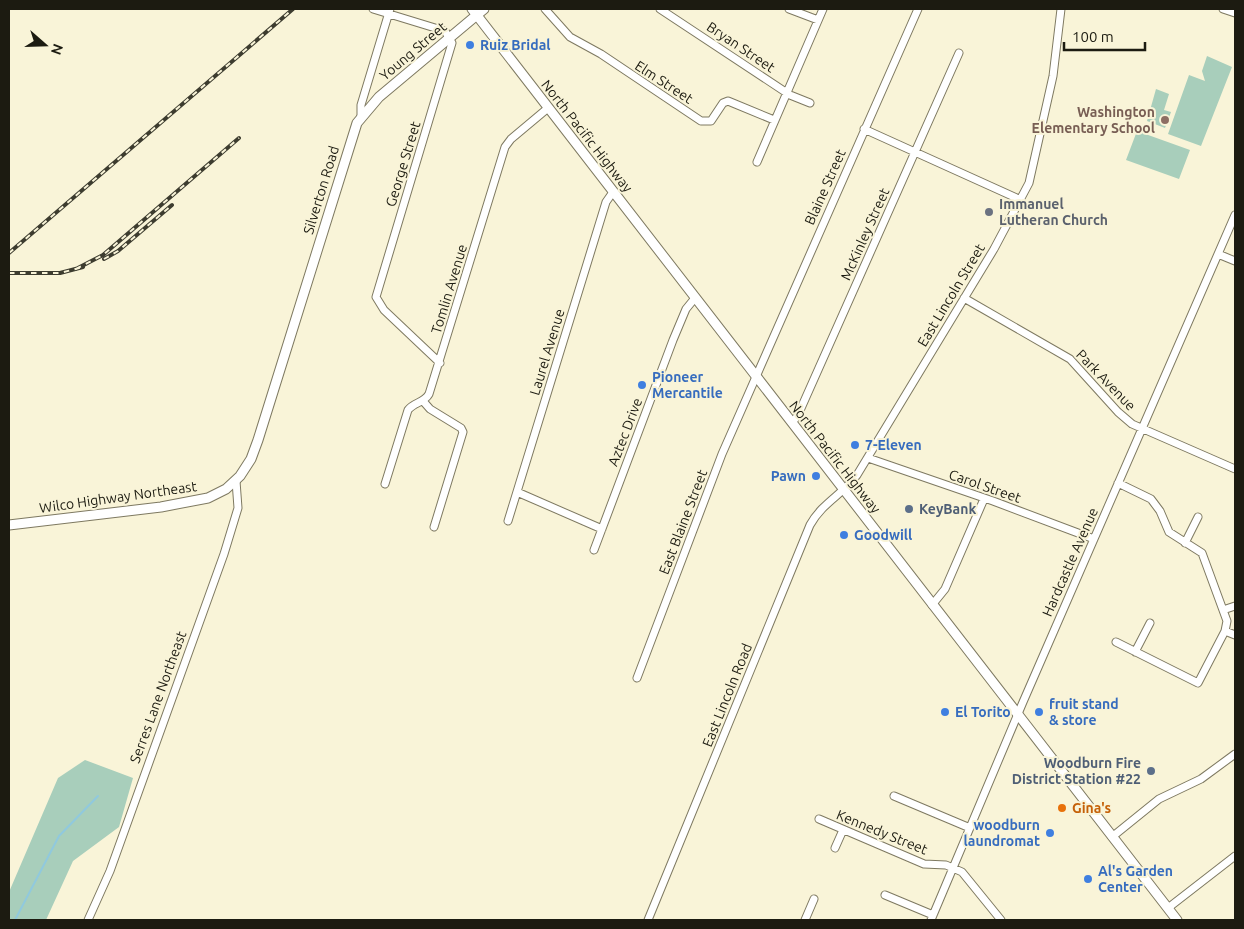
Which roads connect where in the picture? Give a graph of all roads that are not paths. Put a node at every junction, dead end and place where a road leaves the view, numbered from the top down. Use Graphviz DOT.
graph roads {
  1 [pos="373,9"];
  2 [pos="546,9"];
  3 [pos="660,9"];
  4 [pos="789,9"];
  5 [pos="823,9"];
  6 [pos="918,9"];
  7 [pos="1061,9"];
  8 [pos="1223,9"];
  9 [pos="389,11"];
  10 [pos="477,11"];
  11 [pos="1235,13"];
  12 [pos="818,20"];
  13 [pos="451,37"];
  14 [pos="959,52"];
  15 [pos="786,92"];
  16 [pos="810,104"];
  17 [pos="548,108"];
  18 [pos="362,116"];
  19 [pos="774,120"];
  20 [pos="864,129"];
  21 [pos="916,151"];
  22 [pos="756,162"];
  23 [pos="613,192"];
  24 [pos="1021,200"];
  25 [pos="1235,214"];
  26 [pos="1218,254"];
  27 [pos="1235,261"];
  28 [pos="695,298"];
  29 [pos="964,298"];
  30 [pos="440,363"];
  31 [pos="755,376"];
  32 [pos="276,381"];
  33 [pos="423,401"];
  34 [pos="792,424"];
  35 [pos="1142,429"];
  36 [pos="868,458"];
  37 [pos="1235,469"];
  38 [pos="236,481"];
  39 [pos="1118,483"];
  40 [pos="385,484"];
  41 [pos="843,490"];
  42 [pos="517,492"];
  43 [pos="984,499"];
  44 [pos="1198,517"];
  45 [pos="508,521"];
  46 [pos="9,525"];
  47 [pos="434,527"];
  48 [pos="602,528"];
  49 [pos="1094,539"];
  50 [pos="1185,543"];
  51 [pos="594,550"];
  52 [pos="932,605"];
  53 [pos="1235,606"];
  54 [pos="1223,610"];
  55 [pos="1150,623"];
  56 [pos="1225,631"];
  57 [pos="1235,635"];
  58 [pos="1116,642"];
  59 [pos="1135,652"];
  60 [pos="637,678"];
  61 [pos="1018,715"];
  62 [pos="1235,754"];
  63 [pos="894,796"];
  64 [pos="819,820"];
  65 [pos="970,828"];
  66 [pos="843,830"];
  67 [pos="1112,836"];
  68 [pos="835,848"];
  69 [pos="1235,856"];
  70 [pos="953,867"];
  71 [pos="885,895"];
  72 [pos="814,899"];
  73 [pos="1168,908"];
  74 [pos="932,918"];
  75 [pos="88,920"];
  76 [pos="648,920"];
  77 [pos="805,920"];
  78 [pos="1001,920"];
  79 [pos="1177,920"];
  1 -- 9 [label="street"];
  2 -- 19 [label="street, Elm Street"];
  3 -- 15 [label="street, Bryan Street"];
  4 -- 12 [label="street"];
  5 -- 12 [label="street"];
  6 -- 20 [label="street, Blaine Street"];
  7 -- 24 [label="street, East Lincoln Street"];
  8 -- 11 [label="street"];
  9 -- 13 [label="street"];
  9 -- 18 [label="street, Silverton Road"];
  10 -- 13 [label="main road, Young Street"];
  10 -- 17 [label="main road, North Pacific Highway"];
  12 -- 15 [label="street"];
  13 -- 18 [label="main road, Young Street"];
  13 -- 30 [label="street, George Street"];
  14 -- 21 [label="street, McKinley Street"];
  15 -- 16 [label="street, Bryan Street"];
  15 -- 19 [label="street"];
  17 -- 23 [label="main road, North Pacific Highway"];
  17 -- 30 [label="street, Tomlin Avenue"];
  18 -- 32 [label="main road, Silverton Road"];
  19 -- 22 [label="street"];
  20 -- 21 [label="street"];
  20 -- 31 [label="street, Blaine Street"];
  21 -- 24 [label="street"];
  21 -- 34 [label="street, McKinley Street"];
  23 -- 28 [label="main road, North Pacific Highway"];
  23 -- 42 [label="street, Laurel Avenue"];
  24 -- 29 [label="street, East Lincoln Street"];
  25 -- 26 [label="street, Hardcastle Avenue"];
  26 -- 27 [label="street"];
  26 -- 35 [label="street, Hardcastle Avenue"];
  28 -- 31 [label="main road, North Pacific Highway"];
  28 -- 48 [label="street, Aztec Drive"];
  29 -- 35 [label="street, Park Avenue"];
  29 -- 36 [label="street, East Lincoln Street"];
  30 -- 33 [label="street, Tomlin Avenue"];
  31 -- 34 [label="main road, North Pacific Highway"];
  31 -- 60 [label="street, East Blaine Street"];
  32 -- 38 [label="main road, Wilco Highway Northeast"];
  33 -- 40 [label="street, Tomlin Avenue"];
  33 -- 47 [label="street"];
  34 -- 41 [label="main road, North Pacific Highway"];
  35 -- 37 [label="street, Park Avenue"];
  35 -- 39 [label="street, Hardcastle Avenue"];
  36 -- 41 [label="street, East Lincoln Street"];
  36 -- 43 [label="street, Carol Street"];
  38 -- 46 [label="main road, Wilco Highway Northeast"];
  38 -- 75 [label="street, Serres Lane Northeast"];
  39 -- 49 [label="street, Hardcastle Avenue"];
  39 -- 50 [label="street"];
  41 -- 52 [label="main road, North Pacific Highway"];
  41 -- 76 [label="street, East Lincoln Road"];
  42 -- 45 [label="street, Laurel Avenue"];
  42 -- 48 [label="street"];
  43 -- 49 [label="street, Carol Street"];
  43 -- 52 [label="street"];
  44 -- 50 [label="street"];
  48 -- 51 [label="street, Aztec Drive"];
  49 -- 61 [label="street, Hardcastle Avenue"];
  50 -- 54 [label="street"];
  52 -- 61 [label="main road, North Pacific Highway"];
  53 -- 54 [label="street"];
  54 -- 56 [label="street"];
  55 -- 59 [label="street"];
  56 -- 57 [label="street"];
  56 -- 59 [label="street"];
  58 -- 59 [label="street"];
  61 -- 65 [label="street, Hardcastle Avenue"];
  61 -- 67 [label="main road, North Pacific Highway"];
  62 -- 67 [label="street"];
  63 -- 65 [label="street"];
  64 -- 66 [label="street, Kennedy Street"];
  65 -- 70 [label="street, Hardcastle Avenue"];
  66 -- 68 [label="street"];
  66 -- 70 [label="street, Kennedy Street"];
  67 -- 73 [label="main road, North Pacific Highway"];
  69 -- 73 [label="street"];
  70 -- 74 [label="street, Hardcastle Avenue"];
  70 -- 78 [label="street"];
  71 -- 74 [label="street"];
  72 -- 77 [label="street"];
  73 -- 79 [label="main road, North Pacific Highway"];
}
